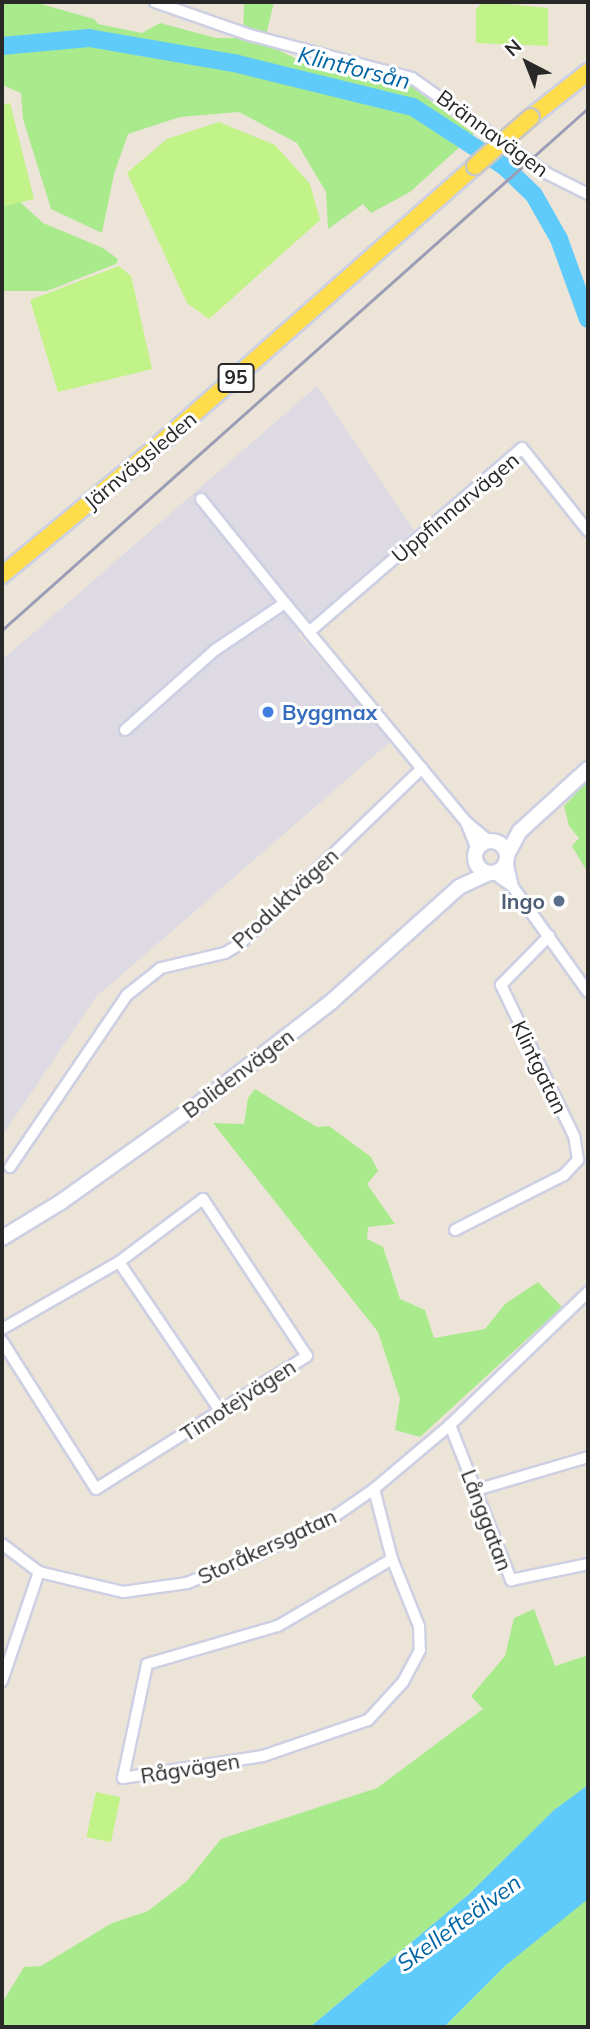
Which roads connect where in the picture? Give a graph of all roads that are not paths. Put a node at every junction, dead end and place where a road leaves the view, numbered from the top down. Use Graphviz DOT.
graph roads {
  1 [pos="155,2"];
  2 [pos="588,72"];
  3 [pos="588,194"];
  4 [pos="201,499"];
  5 [pos="588,531"];
  6 [pos="2,575"];
  7 [pos="285,603"];
  8 [pos="309,632"];
  9 [pos="125,730"];
  10 [pos="422,768"];
  11 [pos="588,769"];
  12 [pos="466,822"];
  13 [pos="520,831"];
  14 [pos="491,841"];
  15 [pos="476,854"];
  16 [pos="507,858"];
  17 [pos="491,873"];
  18 [pos="459,887"];
  19 [pos="513,887"];
  20 [pos="549,936"];
  21 [pos="588,992"];
  22 [pos="10,1167"];
  23 [pos="455,1230"];
  24 [pos="2,1238"];
  25 [pos="119,1262"];
  26 [pos="588,1292"];
  27 [pos="2,1329"];
  28 [pos="2,1341"];
  29 [pos="221,1412"];
  30 [pos="450,1425"];
  31 [pos="588,1457"];
  32 [pos="374,1489"];
  33 [pos="476,1490"];
  34 [pos="2,1544"];
  35 [pos="392,1559"];
  36 [pos="588,1564"];
  37 [pos="38,1572"];
  38 [pos="2,1681"];
  1 -- 3 [label="street, Brännavägen"];
  2 -- 6 [label="main road, Järnvägsleden / 95, bridge"];
  4 -- 7 [label="street"];
  5 -- 8 [label="street, Uppfinnarvägen"];
  7 -- 8 [label="street"];
  7 -- 9 [label="street"];
  8 -- 10 [label="street"];
  10 -- 12 [label="street"];
  10 -- 22 [label="street, Produktvägen"];
  11 -- 13 [label="main road, Bolidenvägen"];
  12 -- 14 [label="street"];
  12 -- 15 [label="street"];
  13 -- 14 [label="main road, Bolidenvägen"];
  13 -- 16 [label="main road, Bolidenvägen"];
  14 -- 15 [label="main road, Bolidenvägen"];
  14 -- 16 [label="main road"];
  15 -- 17 [label="main road"];
  15 -- 18 [label="main road, Bolidenvägen"];
  16 -- 17 [label="main road, Bolidenvägen"];
  16 -- 19 [label="street"];
  17 -- 18 [label="main road, Bolidenvägen"];
  17 -- 19 [label="street"];
  18 -- 24 [label="main road, Bolidenvägen"];
  19 -- 20 [label="street"];
  20 -- 21 [label="street"];
  20 -- 23 [label="street, Klintgatan"];
  25 -- 27 [label="street, Timotejvägen"];
  25 -- 29 [label="street"];
  25 -- 29 [label="street, Timotejvägen"];
  26 -- 30 [label="street, Storåkersgatan"];
  28 -- 29 [label="street, Timotejvägen"];
  30 -- 32 [label="street, Storåkersgatan"];
  30 -- 33 [label="street, Långgatan"];
  31 -- 33 [label="street"];
  32 -- 35 [label="street, Rågvägen"];
  32 -- 37 [label="street, Storåkersgatan"];
  33 -- 36 [label="street, Långgatan"];
  34 -- 37 [label="street, Storåkersgatan"];
  35 -- 35 [label="street, Rågvägen"];
  37 -- 38 [label="street"];
}
